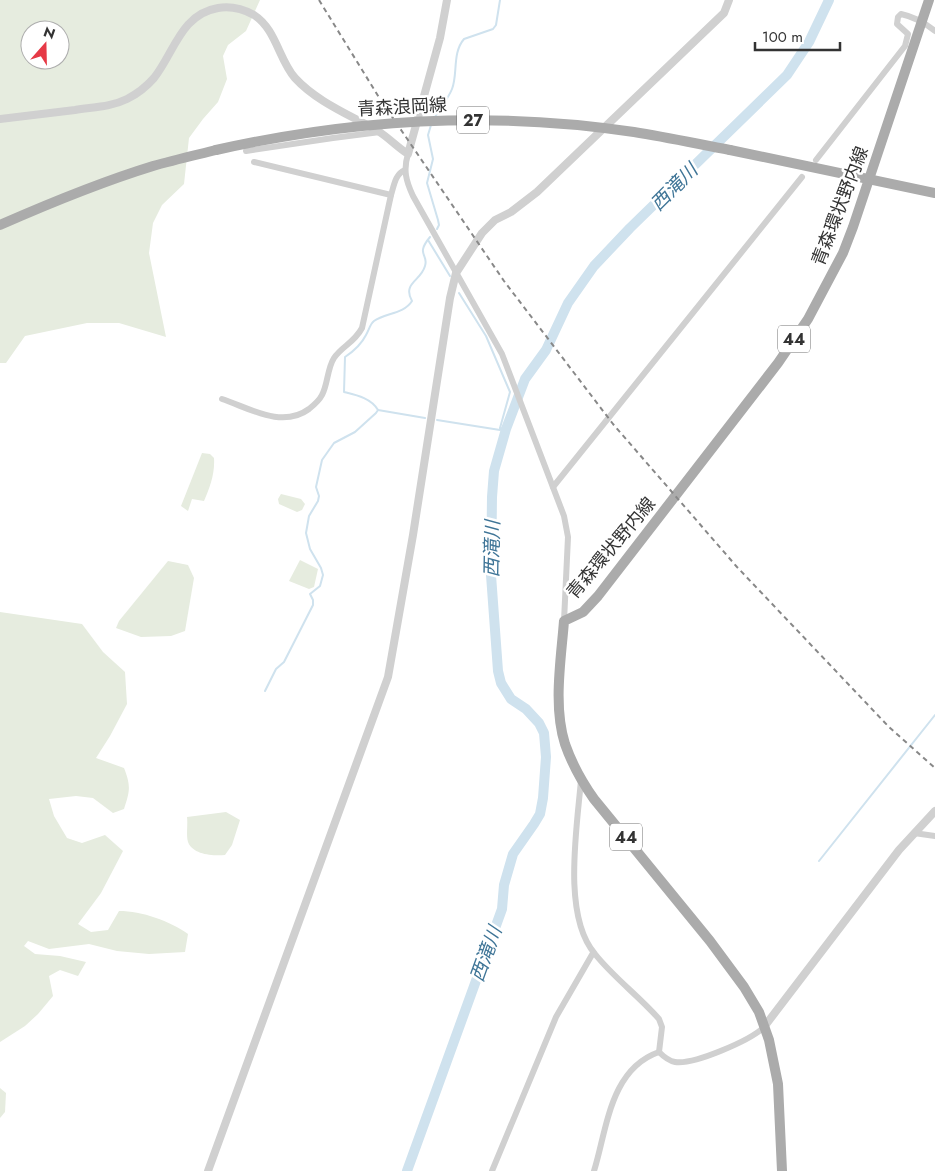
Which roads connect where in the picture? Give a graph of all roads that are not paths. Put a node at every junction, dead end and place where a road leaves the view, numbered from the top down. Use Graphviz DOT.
graph roads {
  1 [pos="447,0"];
  2 [pos="729,0"];
  3 [pos="929,0"];
  4 [pos="922,21"];
  5 [pos="935,31"];
  6 [pos="0,119"];
  7 [pos="380,132"];
  8 [pos="246,151"];
  9 [pos="408,154"];
  10 [pos="816,160"];
  11 [pos="254,162"];
  12 [pos="405,170"];
  13 [pos="802,177"];
  14 [pos="871,179"];
  15 [pos="935,192"];
  16 [pos="391,195"];
  17 [pos="0,225"];
  18 [pos="456,273"];
  19 [pos="222,399"];
  20 [pos="553,487"];
  21 [pos="564,621"];
  22 [pos="581,780"];
  23 [pos="935,811"];
  24 [pos="914,833"];
  25 [pos="935,836"];
  26 [pos="593,953"];
  27 [pos="764,1026"];
  28 [pos="659,1052"];
  29 [pos="208,1171"];
  30 [pos="492,1171"];
  31 [pos="594,1171"];
  32 [pos="782,1171"];
  1 -- 9 [label="street"];
  2 -- 18 [label="street"];
  3 -- 4 [label="main road, 青森環状野内線 / 44"];
  4 -- 5 [label="street"];
  4 -- 10 [label="street"];
  4 -- 14 [label="main road, 青森環状野内線 / 44"];
  6 -- 7 [label="street"];
  7 -- 8 [label="street"];
  7 -- 9 [label="street"];
  9 -- 12 [label="street"];
  11 -- 16 [label="street"];
  12 -- 16 [label="street"];
  12 -- 18 [label="street"];
  13 -- 20 [label="street"];
  14 -- 15 [label="main road, 青森浪岡線 / 27"];
  14 -- 17 [label="main road, 青森浪岡線 / 27, bridge"];
  14 -- 21 [label="main road, 青森環状野内線 / 44"];
  16 -- 19 [label="street"];
  18 -- 20 [label="street"];
  18 -- 29 [label="street"];
  20 -- 21 [label="street"];
  21 -- 22 [label="main road, 青森環状野内線 / 44"];
  22 -- 26 [label="street"];
  22 -- 27 [label="main road, 青森環状野内線 / 44"];
  23 -- 24 [label="street"];
  24 -- 25 [label="street"];
  24 -- 27 [label="street"];
  26 -- 28 [label="street"];
  26 -- 30 [label="street"];
  27 -- 28 [label="street"];
  27 -- 32 [label="main road, 青森環状野内線 / 44"];
  28 -- 31 [label="street"];
}
